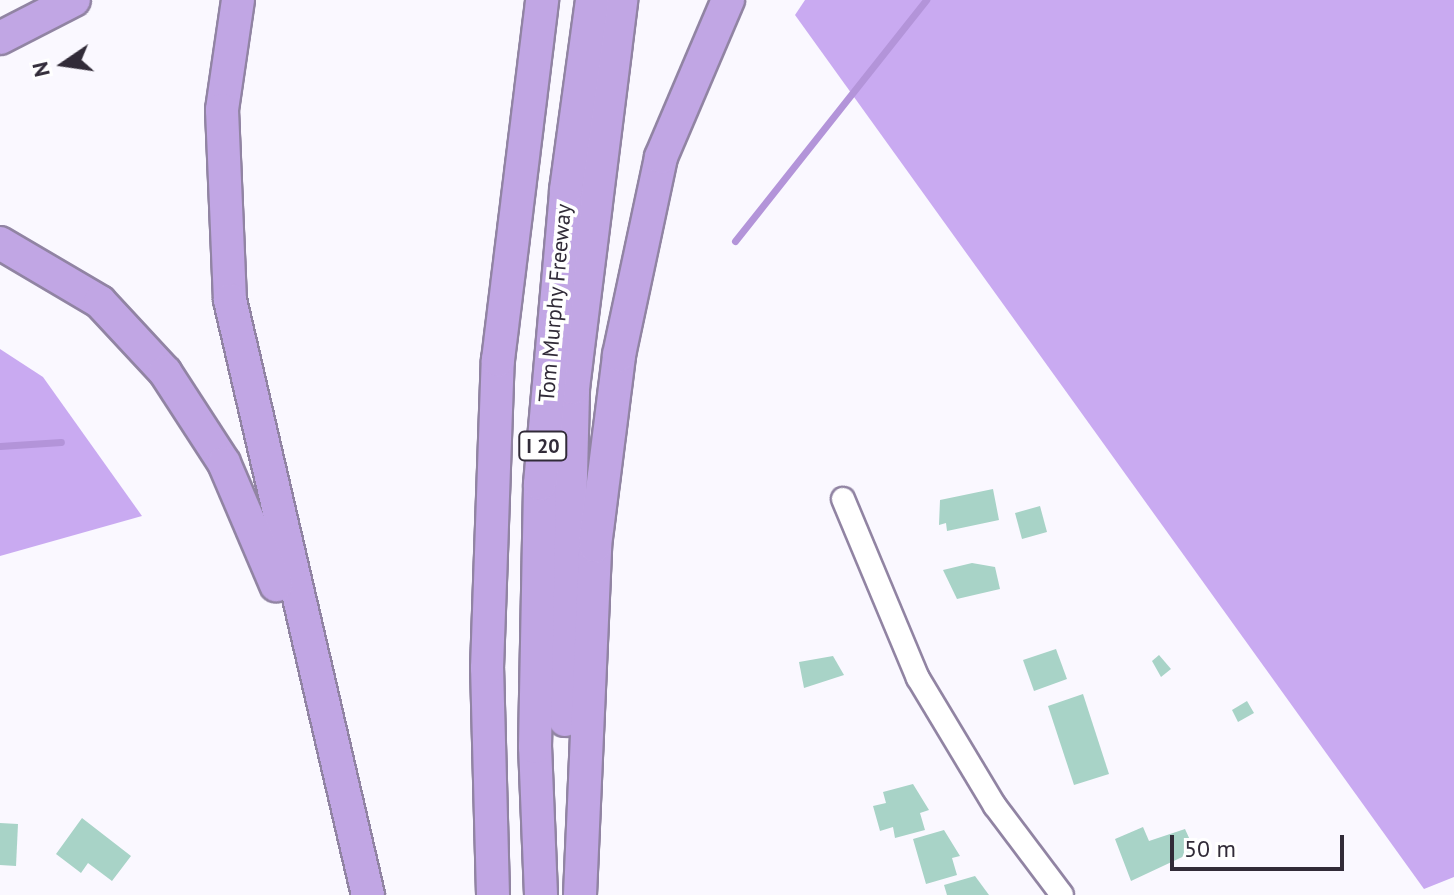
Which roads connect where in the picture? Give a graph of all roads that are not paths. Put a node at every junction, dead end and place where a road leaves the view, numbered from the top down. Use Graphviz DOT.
graph roads {
  1 [pos="74,0"];
  2 [pos="238,0"];
  3 [pos="542,0"];
  4 [pos="592,0"];
  5 [pos="621,0"];
  6 [pos="728,0"];
  7 [pos="0,38"];
  8 [pos="0,243"];
  9 [pos="843,499"];
  10 [pos="328,735"];
  11 [pos="368,895"];
  12 [pos="493,895"];
  13 [pos="541,895"];
  14 [pos="572,895"];
  15 [pos="580,895"];
  16 [pos="1062,895"];
  1 -- 7 [label="highway"];
  2 -- 10 [label="highway"];
  3 -- 12 [label="highway, I 20"];
  4 -- 13 [label="highway, Tom Murphy Freeway / I 20"];
  5 -- 14 [label="highway"];
  6 -- 15 [label="highway"];
  8 -- 10 [label="highway"];
  9 -- 16 [label="street"];
  10 -- 11 [label="highway"];
}
